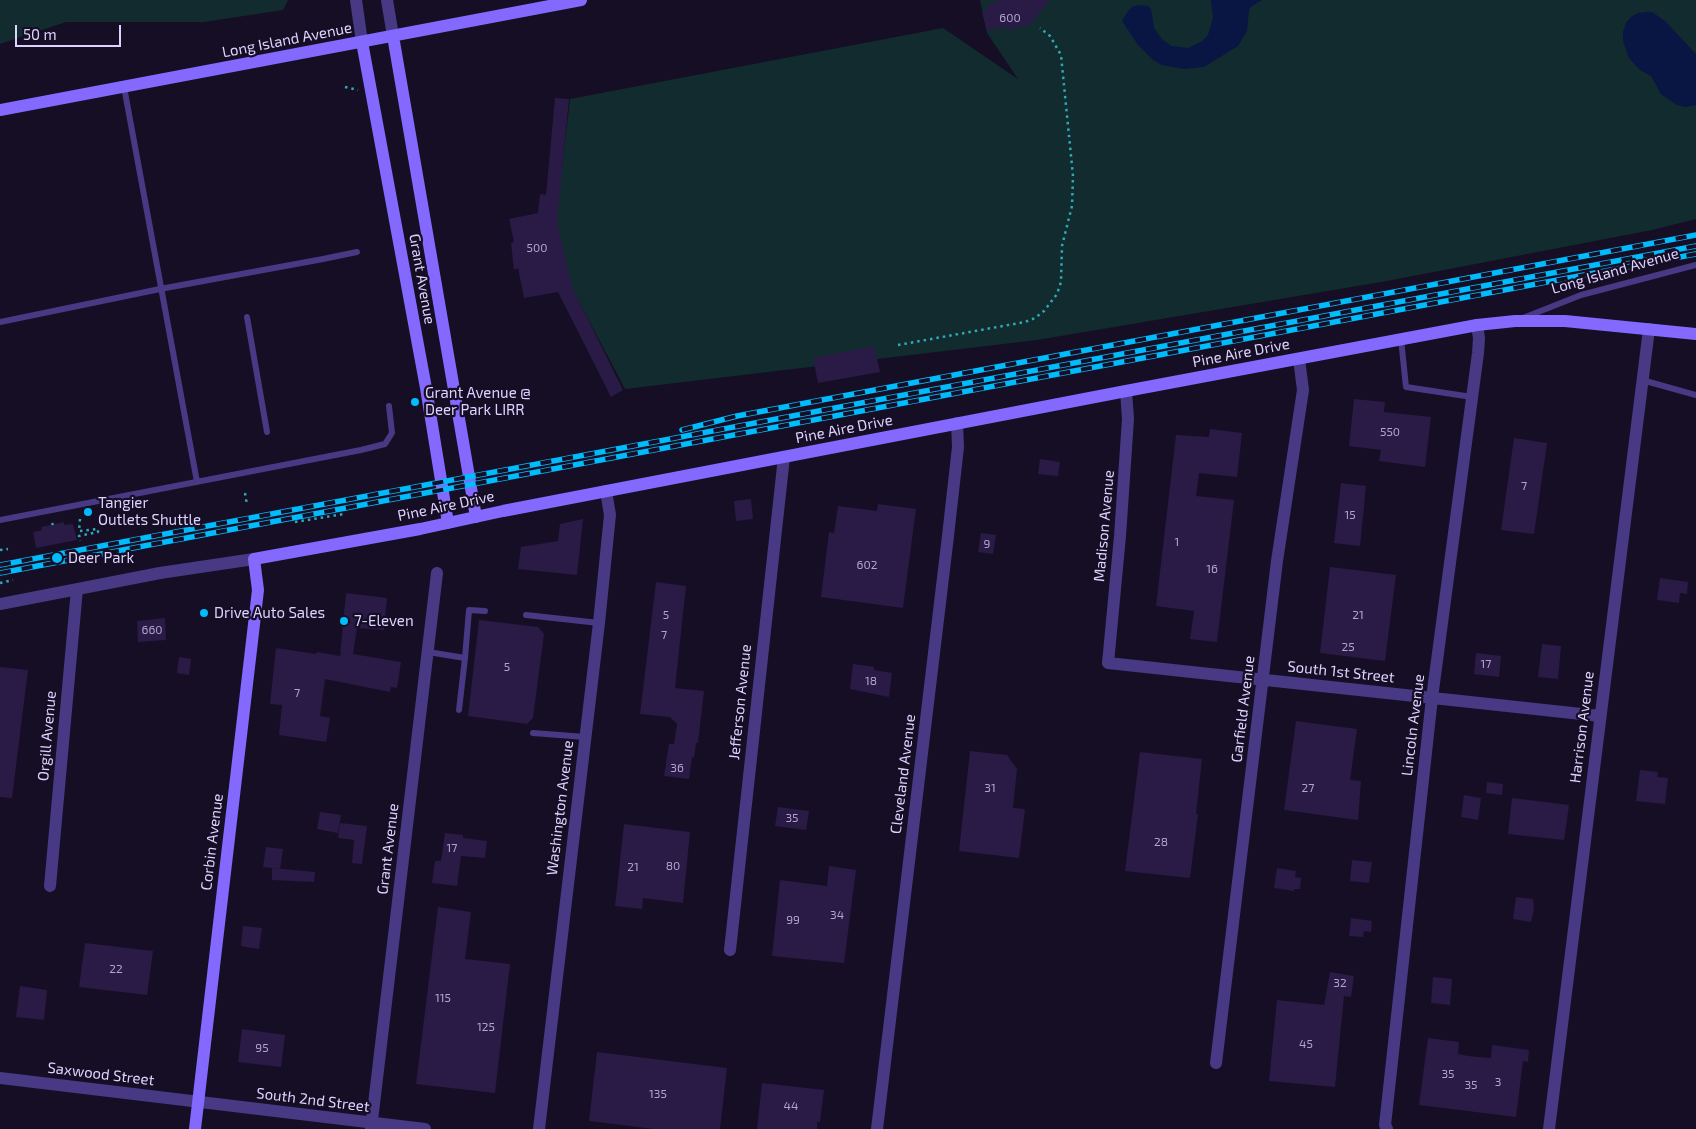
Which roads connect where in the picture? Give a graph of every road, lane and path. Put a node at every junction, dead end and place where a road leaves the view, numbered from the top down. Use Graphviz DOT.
graph roads {
  1 [pos="356,0"];
  2 [pos="387,0"];
  3 [pos="581,0"];
  4 [pos="1040,28"];
  5 [pos="393,36"];
  6 [pos="362,42"];
  7 [pos="124,88"];
  8 [pos="0,110"];
  9 [pos="357,252"];
  10 [pos="1696,265"];
  11 [pos="160,289"];
  12 [pos="247,317"];
  13 [pos="1516,321"];
  14 [pos="0,322"];
  15 [pos="1477,325"];
  16 [pos="1648,329"];
  17 [pos="1696,334"];
  18 [pos="1401,339"];
  19 [pos="898,345"];
  20 [pos="1299,358"];
  21 [pos="1642,380"];
  22 [pos="1126,391"];
  23 [pos="1696,395"];
  24 [pos="1472,397"];
  25 [pos="389,406"];
  26 [pos="957,424"];
  27 [pos="267,432"];
  28 [pos="784,457"];
  29 [pos="197,482"];
  30 [pos="606,491"];
  31 [pos="245,492"];
  32 [pos="247,505"];
  33 [pos="138,513"];
  34 [pos="344,514"];
  35 [pos="476,517"];
  36 [pos="80,519"];
  37 [pos="0,520"];
  38 [pos="140,522"];
  39 [pos="295,522"];
  40 [pos="448,523"];
  41 [pos="80,541"];
  42 [pos="8,549"];
  43 [pos="0,550"];
  44 [pos="254,559"];
  45 [pos="437,573"];
  46 [pos="3,578"];
  47 [pos="13,580"];
  48 [pos="4,582"];
  49 [pos="0,583"];
  50 [pos="77,589"];
  51 [pos="0,604"];
  52 [pos="485,611"];
  53 [pos="526,615"];
  54 [pos="598,623"];
  55 [pos="428,652"];
  56 [pos="465,658"];
  57 [pos="1108,663"];
  58 [pos="1264,680"];
  59 [pos="1432,698"];
  60 [pos="460,710"];
  61 [pos="1600,716"];
  62 [pos="534,733"];
  63 [pos="585,737"];
  64 [pos="50,886"];
  65 [pos="730,950"];
  66 [pos="1216,1063"];
  67 [pos="0,1078"];
  68 [pos="198,1102"];
  69 [pos="371,1126"];
  70 [pos="195,1129"];
  71 [pos="425,1129"];
  72 [pos="539,1129"];
  73 [pos="877,1129"];
  74 [pos="1387,1129"];
  75 [pos="1549,1129"];
  1 -- 6 [label="street"];
  2 -- 5 [label="street"];
  3 -- 5 [label="street, Long Island Avenue"];
  4 -- 19 [label="path"];
  5 -- 6 [label="street, Long Island Avenue"];
  5 -- 35 [label="street, Grant Avenue"];
  6 -- 7 [label="street, Long Island Avenue"];
  6 -- 40 [label="street, Grant Avenue"];
  7 -- 8 [label="street, Long Island Avenue"];
  7 -- 11 [label="lane"];
  9 -- 11 [label="lane"];
  10 -- 13 [label="lane, Long Island Avenue"];
  11 -- 14 [label="lane"];
  11 -- 29 [label="lane"];
  12 -- 27 [label="lane"];
  13 -- 15 [label="street, Pine Aire Drive"];
  13 -- 16 [label="street, Pine Aire Drive"];
  15 -- 18 [label="street, Pine Aire Drive"];
  15 -- 24 [label="street, Lincoln Avenue"];
  16 -- 17 [label="street, Pine Aire Drive"];
  16 -- 21 [label="street, Harrison Avenue"];
  18 -- 20 [label="street, Pine Aire Drive"];
  18 -- 24 [label="lane"];
  20 -- 22 [label="street, Pine Aire Drive"];
  20 -- 58 [label="street, Garfield Avenue"];
  21 -- 23 [label="lane"];
  21 -- 61 [label="street, Harrison Avenue"];
  22 -- 26 [label="street, Pine Aire Drive"];
  22 -- 57 [label="street, Madison Avenue"];
  24 -- 59 [label="street, Lincoln Avenue"];
  25 -- 29 [label="lane"];
  26 -- 28 [label="street, Pine Aire Drive"];
  26 -- 73 [label="street, Cleveland Avenue"];
  28 -- 30 [label="street, Pine Aire Drive"];
  28 -- 65 [label="street, Jefferson Avenue"];
  29 -- 37 [label="lane"];
  30 -- 35 [label="street, Pine Aire Drive"];
  30 -- 54 [label="street, Washington Avenue"];
  31 -- 32 [label="path"];
  33 -- 38 [label="path"];
  34 -- 39 [label="path"];
  35 -- 40 [label="street, Pine Aire Drive"];
  36 -- 41 [label="path"];
  40 -- 44 [label="street, Pine Aire Drive"];
  42 -- 43 [label="path"];
  44 -- 50 [label="street, Pine Aire Drive"];
  44 -- 68 [label="street, Corbin Avenue"];
  45 -- 55 [label="street, Grant Avenue"];
  46 -- 48 [label="path"];
  47 -- 48 [label="path"];
  48 -- 49 [label="path"];
  50 -- 51 [label="street, Pine Aire Drive"];
  50 -- 64 [label="street, Orgill Avenue"];
  52 -- 56 [label="lane"];
  53 -- 54 [label="lane"];
  54 -- 63 [label="street, Washington Avenue"];
  55 -- 56 [label="lane"];
  55 -- 69 [label="street, Grant Avenue"];
  56 -- 60 [label="lane"];
  57 -- 58 [label="street, South 1st Street"];
  58 -- 59 [label="street, South 1st Street"];
  58 -- 66 [label="street, Garfield Avenue"];
  59 -- 61 [label="street, South 1st Street"];
  59 -- 74 [label="street, Lincoln Avenue"];
  61 -- 75 [label="street, Harrison Avenue"];
  62 -- 63 [label="lane"];
  63 -- 72 [label="street, Washington Avenue"];
  67 -- 68 [label="street, Saxwood Street"];
  68 -- 69 [label="street, South 2nd Street"];
  68 -- 70 [label="street, Corbin Avenue"];
  69 -- 71 [label="street, South 2nd Street"];
}
